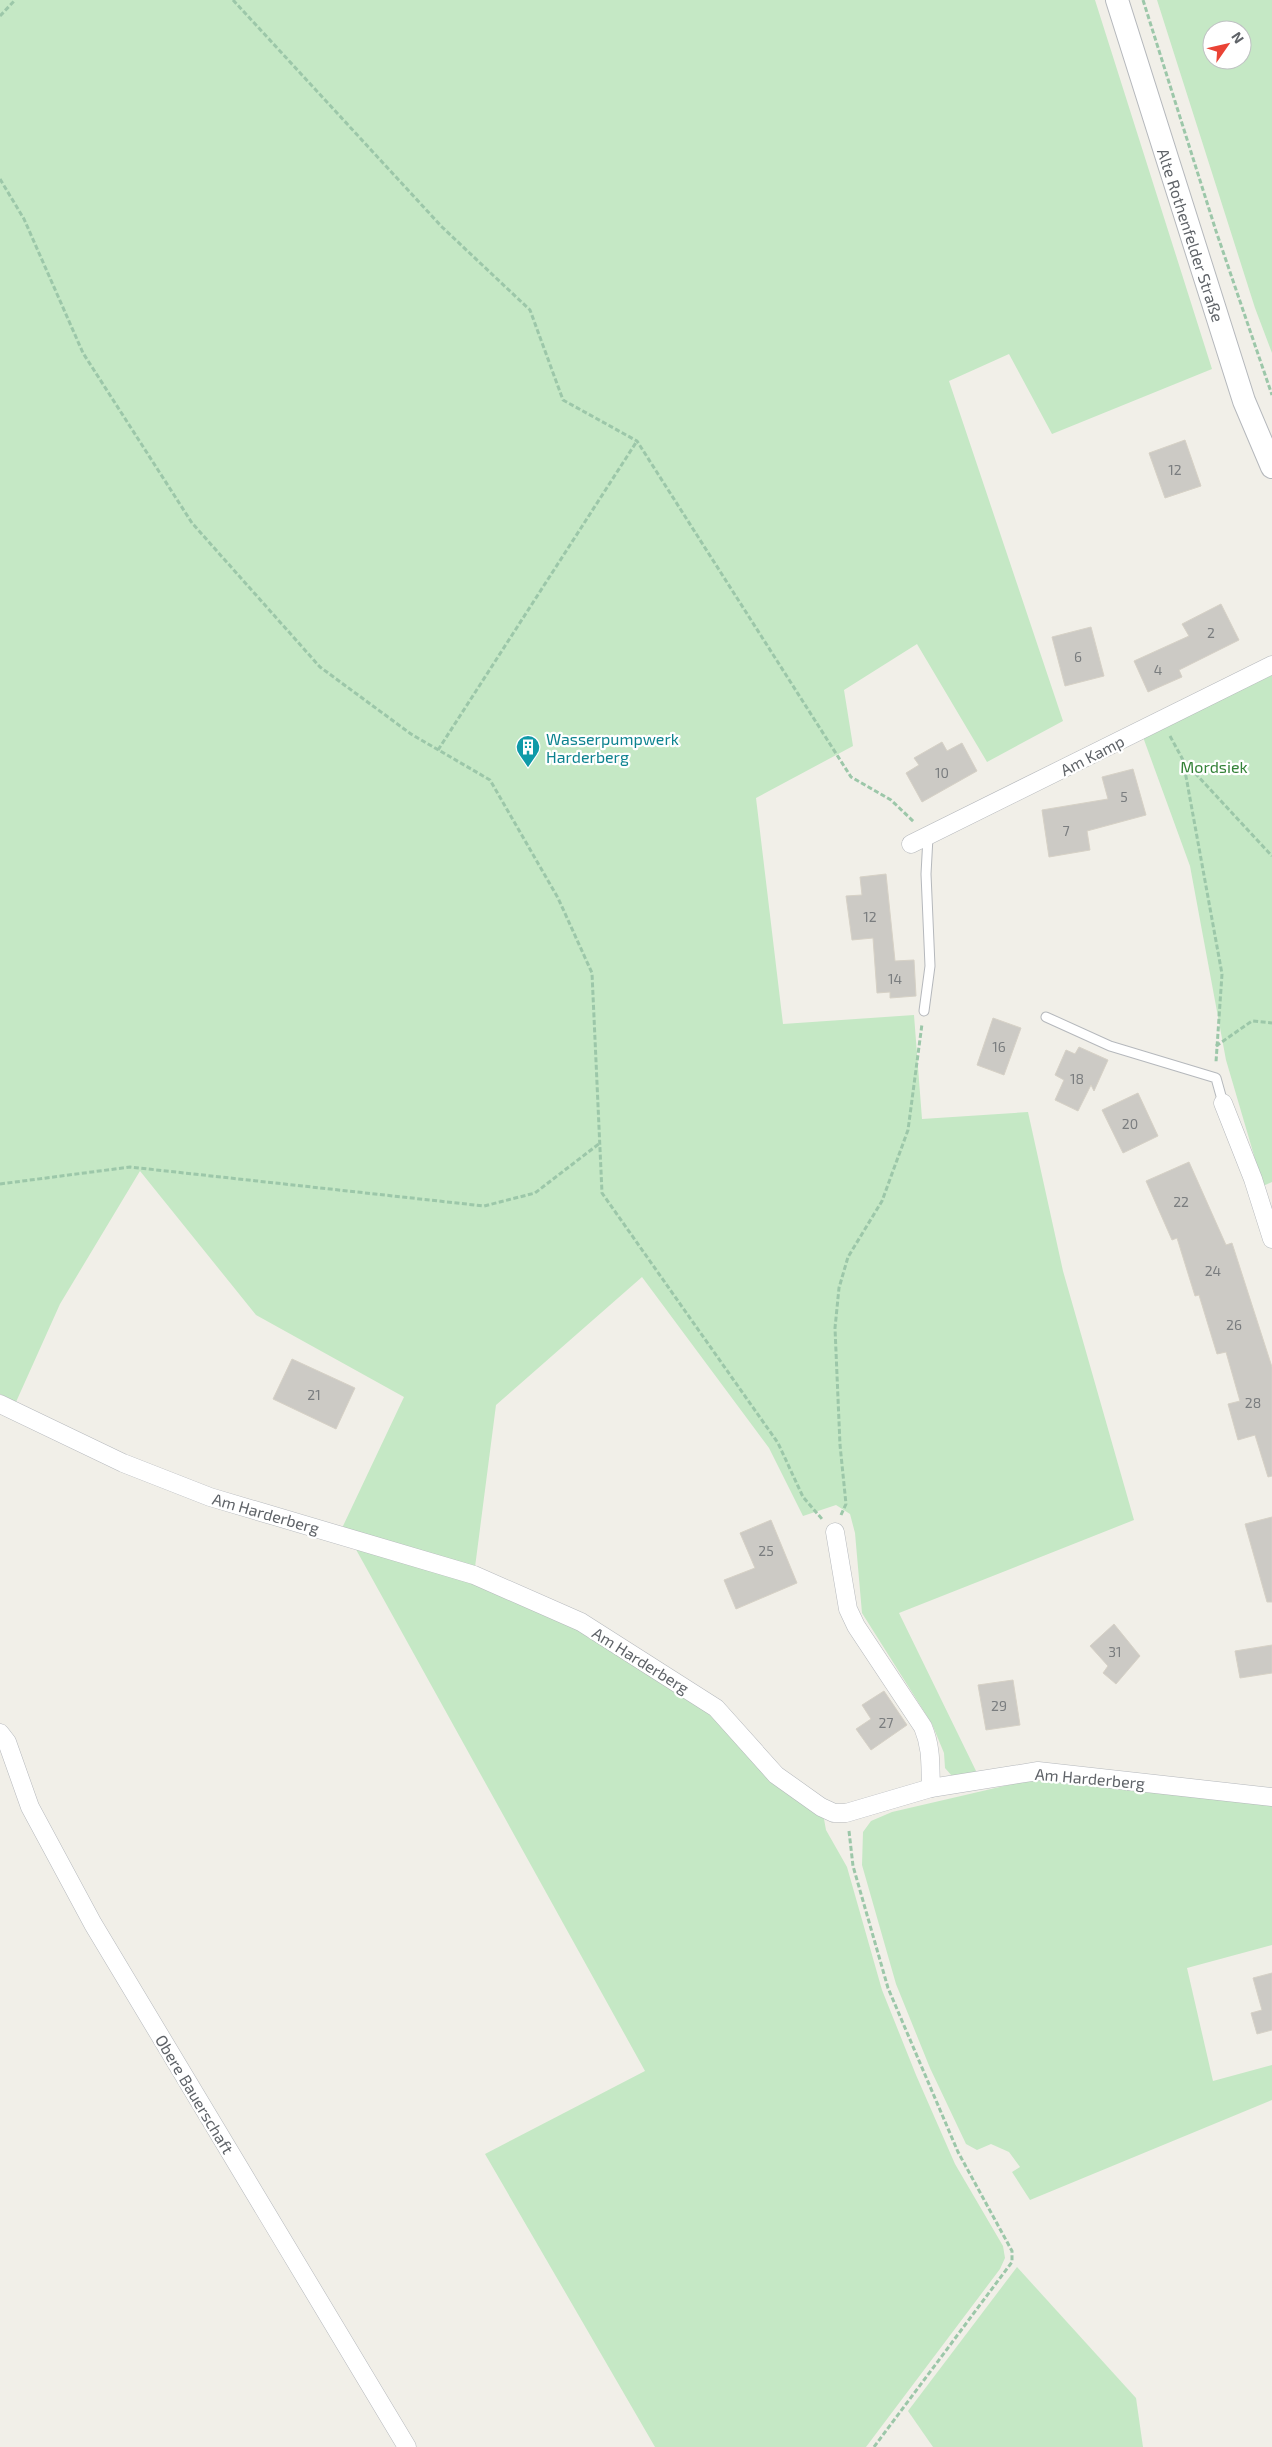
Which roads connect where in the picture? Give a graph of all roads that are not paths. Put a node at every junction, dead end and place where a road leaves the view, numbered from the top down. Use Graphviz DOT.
graph roads {
  1 [pos="1117,0"];
  2 [pos="1272,467"];
  3 [pos="1272,665"];
  4 [pos="928,837"];
  5 [pos="911,844"];
  6 [pos="924,1011"];
  7 [pos="1046,1017"];
  8 [pos="1223,1103"];
  9 [pos="1272,1239"];
  10 [pos="0,1404"];
  11 [pos="835,1532"];
  12 [pos="0,1733"];
  13 [pos="931,1788"];
  14 [pos="1272,1797"];
  15 [pos="407,2447"];
  1 -- 2 [label="street, Alte Rothenfelder Straße"];
  3 -- 4 [label="street, Am Kamp"];
  4 -- 5 [label="street, Am Kamp"];
  4 -- 6 [label="lane"];
  7 -- 8 [label="lane"];
  8 -- 9 [label="street"];
  10 -- 13 [label="street, Am Harderberg"];
  11 -- 13 [label="street"];
  12 -- 15 [label="street, Obere Bauerschaft"];
  13 -- 14 [label="street, Am Harderberg"];
}
